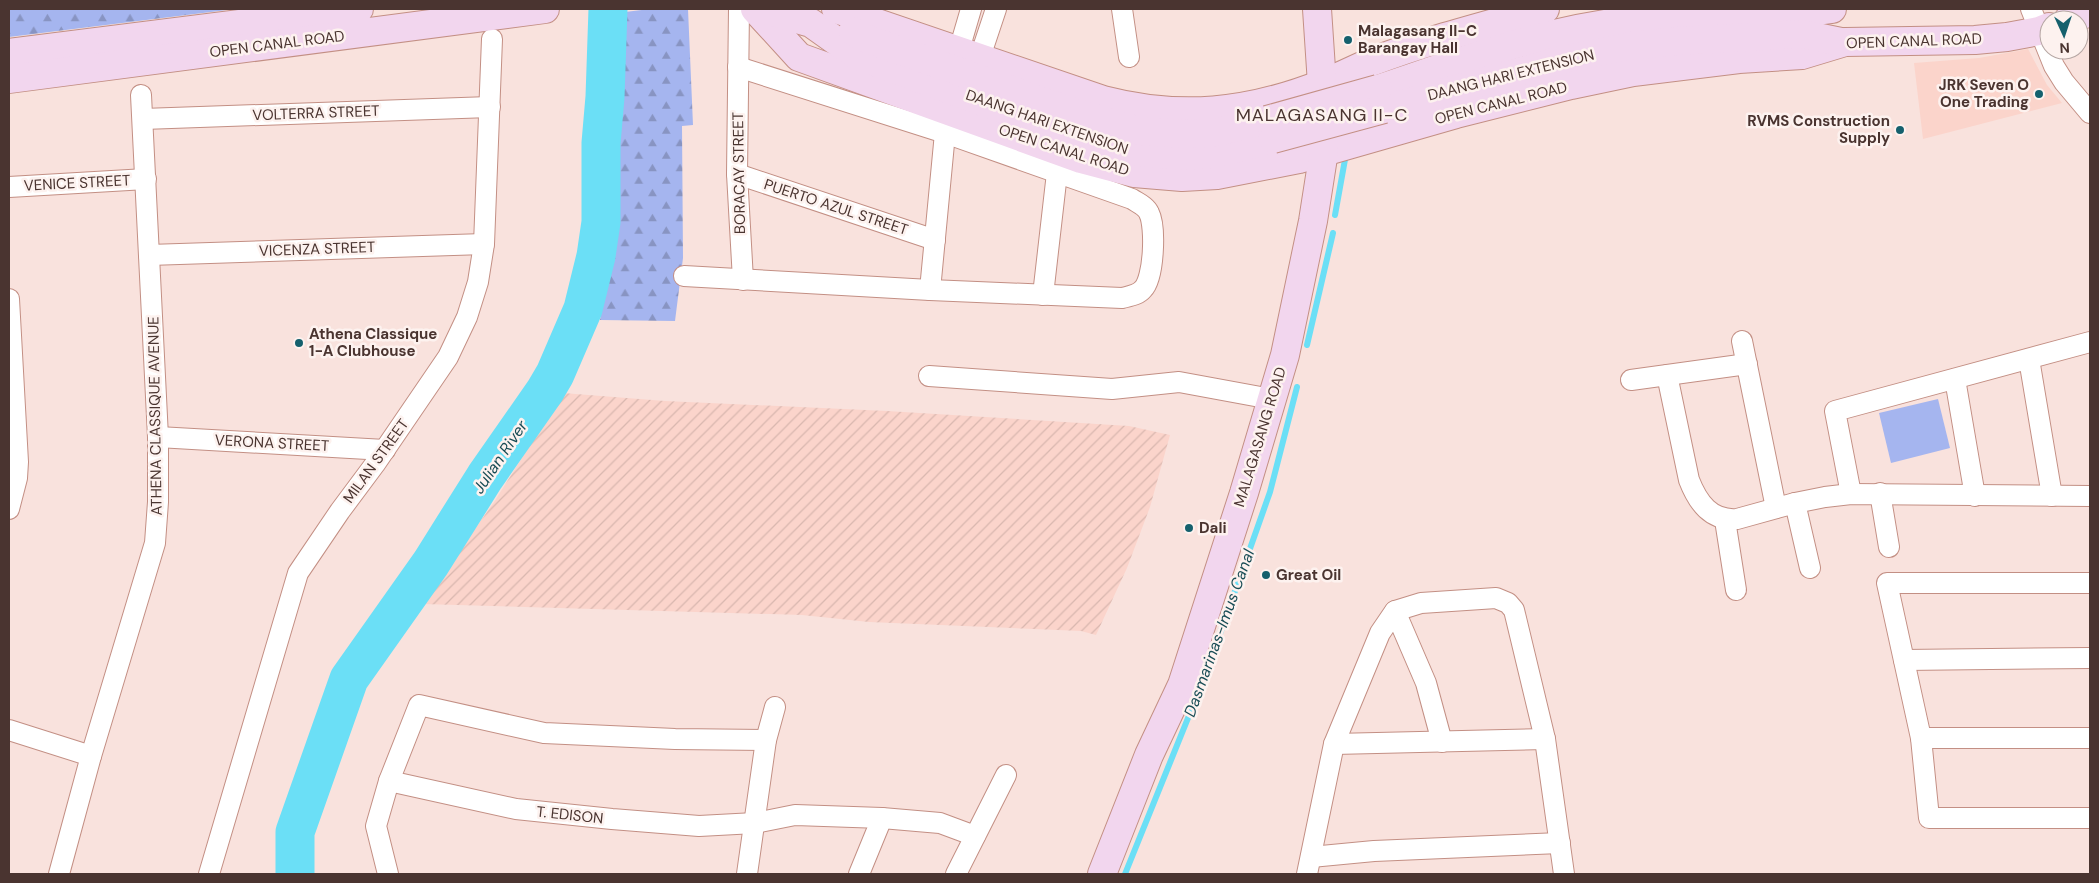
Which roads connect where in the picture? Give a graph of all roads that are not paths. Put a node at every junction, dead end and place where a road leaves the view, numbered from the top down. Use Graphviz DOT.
graph roads {
  1 [pos="359,9"];
  2 [pos="544,9"];
  3 [pos="739,9"];
  4 [pos="755,9"];
  5 [pos="762,9"];
  6 [pos="825,9"];
  7 [pos="836,9"];
  8 [pos="971,9"];
  9 [pos="996,9"];
  10 [pos="1122,9"];
  11 [pos="1317,9"];
  12 [pos="1545,9"];
  13 [pos="1832,9"];
  14 [pos="2039,22"];
  15 [pos="492,40"];
  16 [pos="1845,42"];
  17 [pos="9,53"];
  18 [pos="969,54"];
  19 [pos="1129,57"];
  20 [pos="2054,60"];
  21 [pos="738,67"];
  22 [pos="9,79"];
  23 [pos="1322,84"];
  24 [pos="141,95"];
  25 [pos="1381,99"];
  26 [pos="490,107"];
  27 [pos="2090,113"];
  28 [pos="143,119"];
  29 [pos="1270,130"];
  30 [pos="945,133"];
  31 [pos="1324,151"];
  32 [pos="1057,173"];
  33 [pos="738,174"];
  34 [pos="146,179"];
  35 [pos="9,187"];
  36 [pos="935,240"];
  37 [pos="484,244"];
  38 [pos="149,255"];
  39 [pos="684,276"];
  40 [pos="743,280"];
  41 [pos="930,290"];
  42 [pos="1043,294"];
  43 [pos="9,299"];
  44 [pos="1742,341"];
  45 [pos="2090,342"];
  46 [pos="2029,359"];
  47 [pos="1747,364"];
  48 [pos="929,376"];
  49 [pos="1667,376"];
  50 [pos="1955,379"];
  51 [pos="1631,380"];
  52 [pos="1272,399"];
  53 [pos="158,436"];
  54 [pos="385,450"];
  55 [pos="1851,494"];
  56 [pos="1880,494"];
  57 [pos="1975,496"];
  58 [pos="2052,496"];
  59 [pos="2090,496"];
  60 [pos="1785,505"];
  61 [pos="9,509"];
  62 [pos="1725,520"];
  63 [pos="1889,547"];
  64 [pos="1810,568"];
  65 [pos="2090,583"];
  66 [pos="1736,590"];
  67 [pos="1395,611"];
  68 [pos="2090,658"];
  69 [pos="1904,660"];
  70 [pos="775,708"];
  71 [pos="9,730"];
  72 [pos="1921,738"];
  73 [pos="2090,738"];
  74 [pos="1545,739"];
  75 [pos="766,740"];
  76 [pos="1442,742"];
  77 [pos="1334,744"];
  78 [pos="91,756"];
  79 [pos="1006,774"];
  80 [pos="389,781"];
  81 [pos="882,818"];
  82 [pos="2090,818"];
  83 [pos="755,823"];
  84 [pos="975,836"];
  85 [pos="1560,843"];
  86 [pos="1309,866"];
  87 [pos="393,873"];
  88 [pos="59,874"];
  89 [pos="209,874"];
  90 [pos="747,874"];
  91 [pos="859,874"];
  92 [pos="956,874"];
  93 [pos="1102,874"];
  94 [pos="1564,874"];
  1 -- 17 [label="main road, OPEN CANAL ROAD"];
  2 -- 22 [label="main road, OPEN CANAL ROAD"];
  3 -- 21 [label="street, BORACAY STREET"];
  4 -- 31 [label="main road, OPEN CANAL ROAD"];
  5 -- 29 [label="main road, DAANG HARI EXTENSION"];
  6 -- 29 [label="main road, DAANG HARI EXTENSION"];
  7 -- 18 [label="main road"];
  8 -- 18 [label="street"];
  9 -- 18 [label="street"];
  10 -- 19 [label="street"];
  11 -- 23 [label="main road, MALAGASANG ROAD"];
  12 -- 23 [label="main road"];
  13 -- 25 [label="main road, DAANG HARI EXTENSION"];
  14 -- 16 [label="main road, OPEN CANAL ROAD"];
  15 -- 26 [label="street, MILAN STREET"];
  16 -- 25 [label="main road, DAANG HARI EXTENSION"];
  16 -- 31 [label="main road, OPEN CANAL ROAD"];
  18 -- 23 [label="main road"];
  20 -- 27 [label="street"];
  21 -- 30 [label="street"];
  21 -- 33 [label="street, BORACAY STREET"];
  23 -- 31 [label="main road, MALAGASANG ROAD"];
  24 -- 28 [label="street, ATHENA CLASSIQUE AVENUE"];
  25 -- 29 [label="main road, DAANG HARI EXTENSION, bridge"];
  26 -- 28 [label="street, VOLTERRA STREET"];
  26 -- 37 [label="street, MILAN STREET"];
  28 -- 34 [label="street, ATHENA CLASSIQUE AVENUE"];
  30 -- 32 [label="street"];
  30 -- 36 [label="street"];
  31 -- 52 [label="main road, MALAGASANG ROAD"];
  32 -- 42 [label="street"];
  32 -- 42 [label="street"];
  33 -- 36 [label="street, PUERTO AZUL STREET"];
  33 -- 40 [label="street, BORACAY STREET"];
  34 -- 35 [label="street, VENICE STREET"];
  34 -- 38 [label="street, ATHENA CLASSIQUE AVENUE"];
  36 -- 41 [label="street"];
  37 -- 38 [label="street, VICENZA STREET"];
  37 -- 54 [label="street, MILAN STREET"];
  38 -- 53 [label="street, ATHENA CLASSIQUE AVENUE"];
  39 -- 40 [label="street"];
  40 -- 41 [label="street"];
  41 -- 42 [label="street"];
  43 -- 61 [label="street"];
  44 -- 47 [label="street"];
  45 -- 46 [label="street"];
  46 -- 50 [label="street"];
  46 -- 58 [label="street"];
  47 -- 49 [label="street"];
  47 -- 60 [label="street"];
  48 -- 52 [label="street"];
  49 -- 51 [label="street"];
  49 -- 62 [label="street"];
  50 -- 55 [label="street"];
  50 -- 57 [label="street"];
  52 -- 93 [label="main road, MALAGASANG ROAD"];
  53 -- 54 [label="street, VERONA STREET"];
  53 -- 78 [label="street, ATHENA CLASSIQUE AVENUE"];
  54 -- 89 [label="street, MILAN STREET"];
  55 -- 56 [label="street"];
  55 -- 60 [label="street"];
  56 -- 57 [label="street"];
  56 -- 63 [label="street"];
  57 -- 58 [label="street"];
  58 -- 59 [label="street"];
  60 -- 62 [label="street"];
  60 -- 64 [label="street"];
  62 -- 66 [label="street"];
  65 -- 69 [label="street"];
  67 -- 74 [label="street"];
  67 -- 76 [label="street"];
  67 -- 77 [label="street"];
  68 -- 69 [label="street"];
  69 -- 72 [label="street"];
  70 -- 75 [label="street"];
  71 -- 78 [label="street"];
  72 -- 73 [label="street"];
  72 -- 82 [label="street"];
  74 -- 76 [label="street"];
  74 -- 85 [label="street"];
  75 -- 80 [label="street"];
  75 -- 83 [label="street"];
  76 -- 77 [label="street"];
  77 -- 86 [label="street"];
  78 -- 88 [label="street, ATHENA CLASSIQUE AVENUE"];
  79 -- 84 [label="street"];
  80 -- 83 [label="street, T. EDISON"];
  80 -- 87 [label="street"];
  81 -- 83 [label="street, T. EDISON"];
  81 -- 84 [label="street, T. EDISON"];
  81 -- 91 [label="street"];
  83 -- 90 [label="street"];
  84 -- 92 [label="street"];
  85 -- 86 [label="street"];
  85 -- 94 [label="street"];
}
